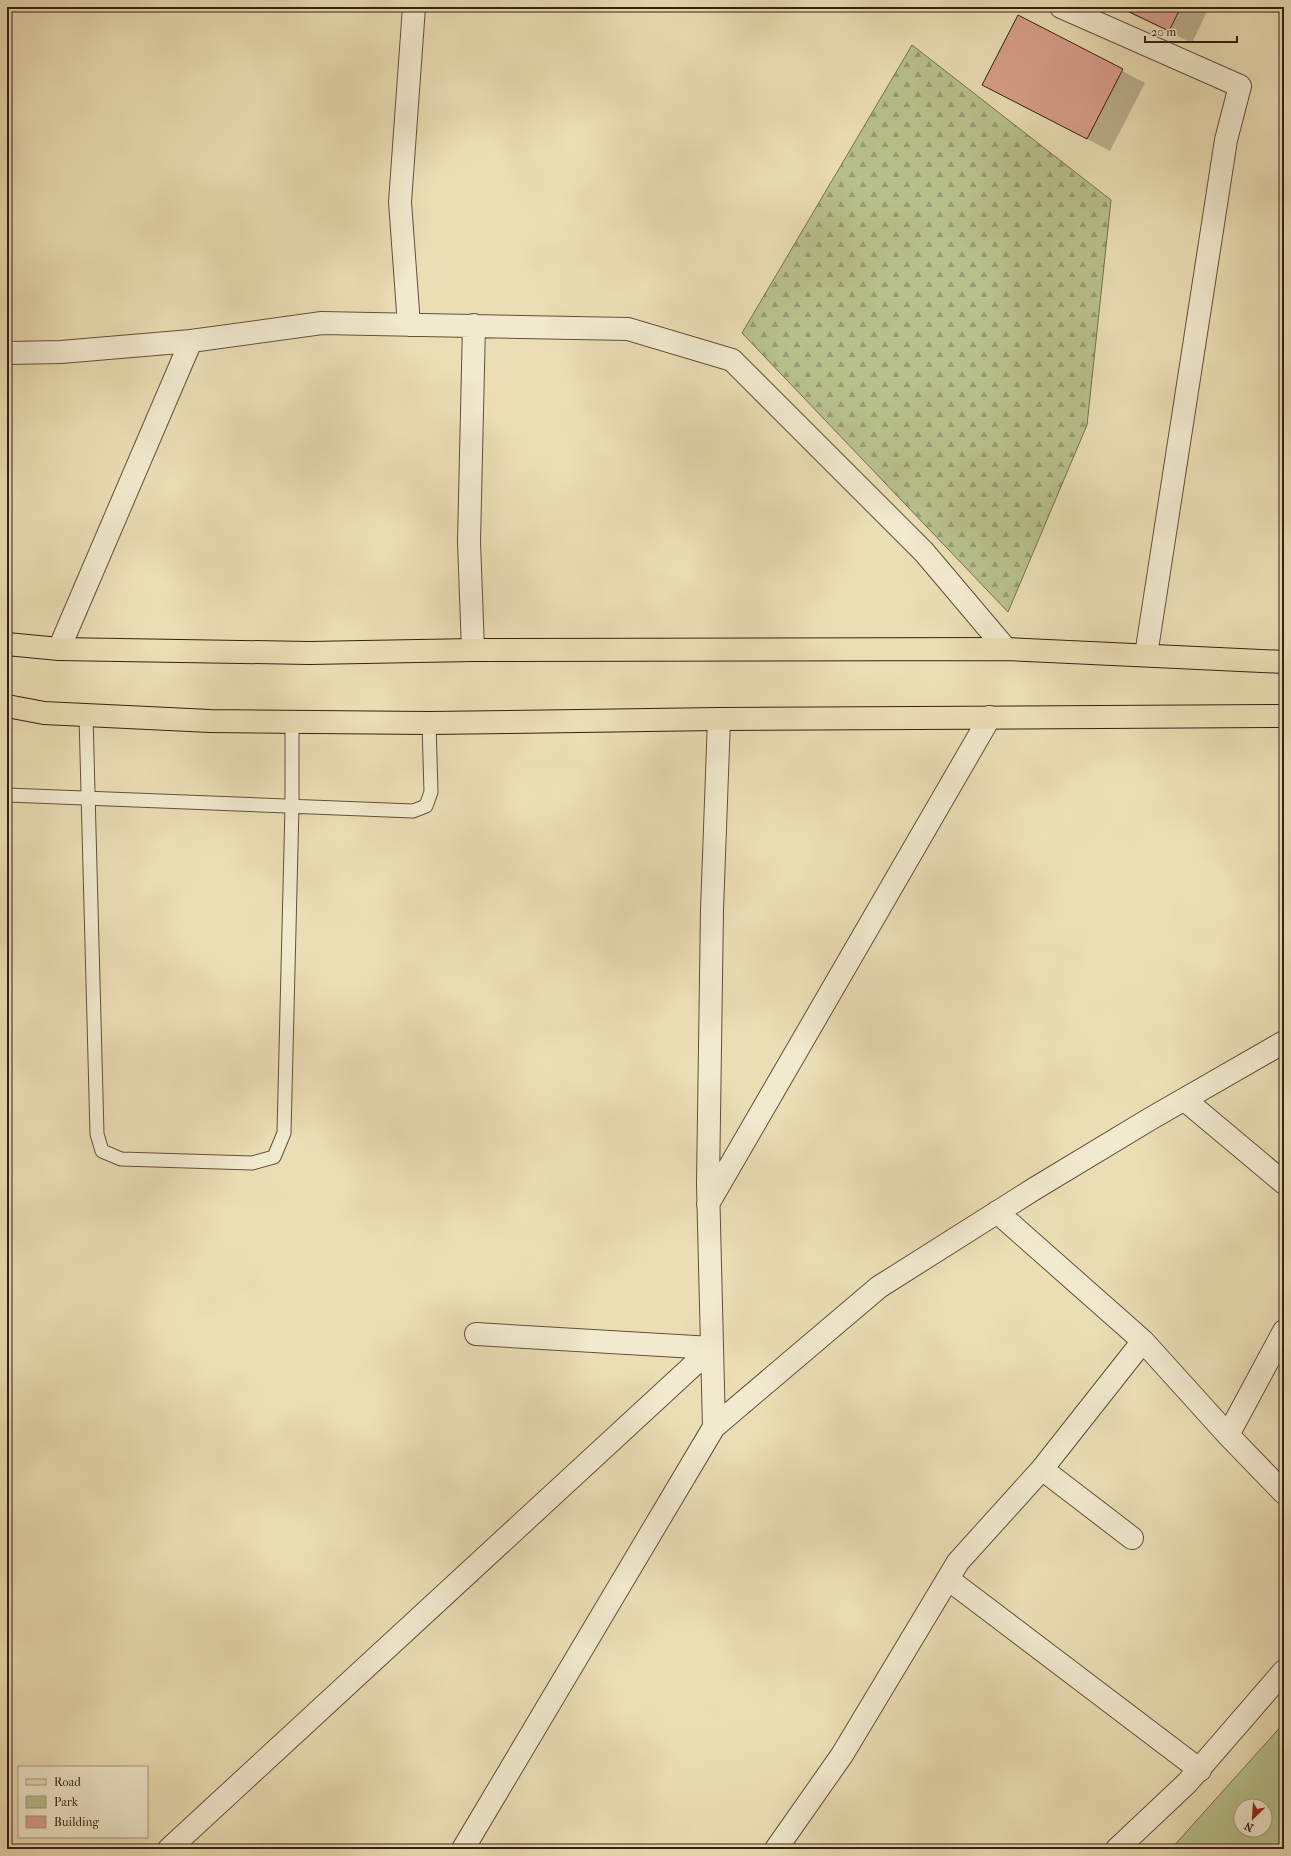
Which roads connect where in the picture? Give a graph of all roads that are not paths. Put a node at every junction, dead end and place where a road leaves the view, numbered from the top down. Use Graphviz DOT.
graph roads {
  1 [pos="414,7"];
  2 [pos="1061,7"];
  3 [pos="409,325"];
  4 [pos="474,325"];
  5 [pos="191,341"];
  6 [pos="7,353"];
  7 [pos="7,644"];
  8 [pos="59,649"];
  9 [pos="473,650"];
  10 [pos="1006,650"];
  11 [pos="1146,655"];
  12 [pos="1284,662"];
  13 [pos="7,706"];
  14 [pos="86,716"];
  15 [pos="1284,716"];
  16 [pos="990,717"];
  17 [pos="719,719"];
  18 [pos="292,722"];
  19 [pos="429,723"];
  20 [pos="7,795"];
  21 [pos="88,798"];
  22 [pos="292,806"];
  23 [pos="1284,1042"];
  24 [pos="1185,1100"];
  25 [pos="1284,1183"];
  26 [pos="708,1204"];
  27 [pos="997,1212"];
  28 [pos="1284,1331"];
  29 [pos="476,1334"];
  30 [pos="1143,1341"];
  31 [pos="712,1348"];
  32 [pos="714,1427"];
  33 [pos="1228,1435"];
  34 [pos="1042,1469"];
  35 [pos="1284,1493"];
  36 [pos="1132,1538"];
  37 [pos="948,1579"];
  38 [pos="1284,1671"];
  39 [pos="1200,1770"];
  40 [pos="169,1849"];
  41 [pos="463,1849"];
  42 [pos="776,1849"];
  43 [pos="1117,1849"];
  1 -- 3 [label="street"];
  2 -- 11 [label="street"];
  3 -- 4 [label="street"];
  3 -- 5 [label="street"];
  4 -- 9 [label="street"];
  4 -- 10 [label="street"];
  5 -- 6 [label="street"];
  5 -- 8 [label="street"];
  7 -- 8 [label="main road"];
  8 -- 9 [label="main road"];
  9 -- 10 [label="main road"];
  10 -- 11 [label="main road"];
  11 -- 12 [label="main road"];
  13 -- 14 [label="main road"];
  14 -- 18 [label="main road"];
  14 -- 21 [label="lane"];
  15 -- 16 [label="main road"];
  16 -- 17 [label="main road"];
  16 -- 26 [label="street"];
  17 -- 19 [label="main road"];
  17 -- 26 [label="street"];
  18 -- 19 [label="main road"];
  18 -- 22 [label="lane"];
  19 -- 22 [label="lane"];
  20 -- 21 [label="lane"];
  21 -- 22 [label="lane"];
  21 -- 22 [label="lane"];
  23 -- 24 [label="street"];
  24 -- 25 [label="street"];
  24 -- 27 [label="street"];
  26 -- 31 [label="street"];
  27 -- 30 [label="street"];
  27 -- 32 [label="street"];
  28 -- 33 [label="street"];
  29 -- 31 [label="street"];
  30 -- 33 [label="street"];
  30 -- 34 [label="street"];
  31 -- 32 [label="street"];
  31 -- 40 [label="street"];
  32 -- 41 [label="street"];
  33 -- 35 [label="street"];
  34 -- 36 [label="street"];
  34 -- 37 [label="street"];
  37 -- 39 [label="street"];
  37 -- 42 [label="street"];
  38 -- 39 [label="street"];
  39 -- 43 [label="street"];
}
